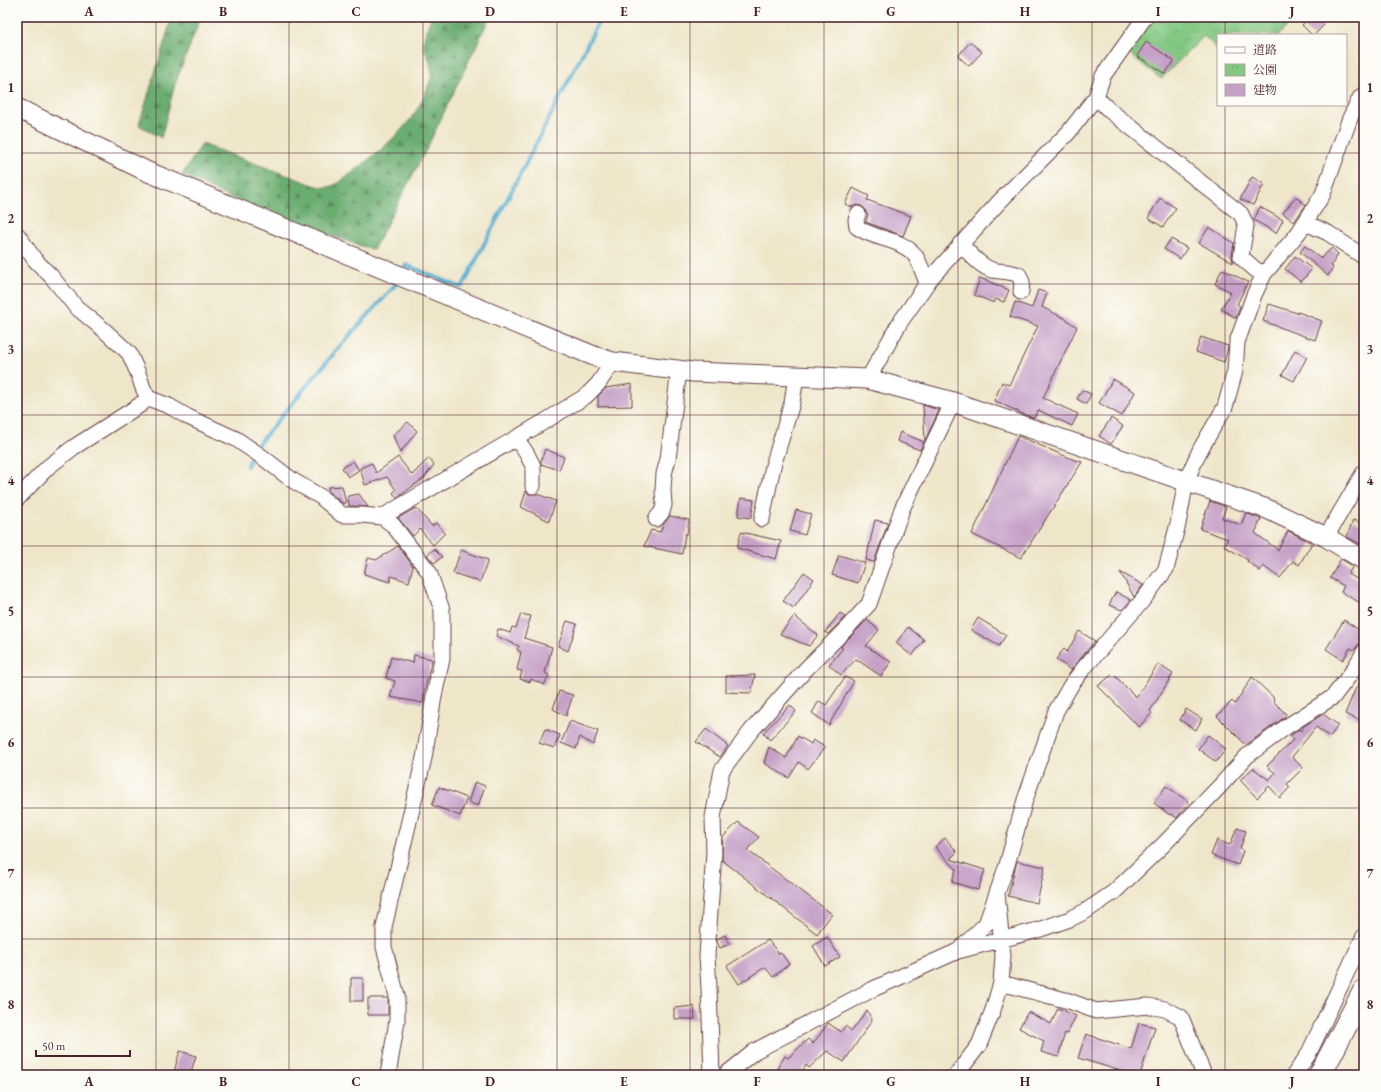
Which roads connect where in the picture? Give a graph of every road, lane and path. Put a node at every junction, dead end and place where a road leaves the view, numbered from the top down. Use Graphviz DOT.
graph roads {
  1 [pos="1145,17"];
  2 [pos="1364,94"];
  3 [pos="1096,97"];
  4 [pos="17,108"];
  5 [pos="858,214"];
  6 [pos="1306,223"];
  7 [pos="17,234"];
  8 [pos="960,244"];
  9 [pos="1364,257"];
  10 [pos="1264,274"];
  11 [pos="928,283"];
  12 [pos="1021,292"];
  13 [pos="614,362"];
  14 [pos="679,370"];
  15 [pos="796,376"];
  16 [pos="868,379"];
  17 [pos="148,398"];
  18 [pos="953,402"];
  19 [pos="516,438"];
  20 [pos="1364,472"];
  21 [pos="1186,481"];
  22 [pos="533,486"];
  23 [pos="17,499"];
  24 [pos="382,517"];
  25 [pos="656,519"];
  26 [pos="762,519"];
  27 [pos="1326,537"];
  28 [pos="1364,560"];
  29 [pos="1364,652"];
  30 [pos="997,893"];
  31 [pos="1364,936"];
  32 [pos="1002,939"];
  33 [pos="958,951"];
  34 [pos="1001,983"];
  35 [pos="1364,991"];
  36 [pos="1364,1022"];
  37 [pos="388,1075"];
  38 [pos="712,1075"];
  39 [pos="725,1075"];
  40 [pos="956,1075"];
  41 [pos="1204,1075"];
  42 [pos="1294,1075"];
  43 [pos="1320,1075"];
  44 [pos="1336,1075"];
  1 -- 3 [label="street"];
  2 -- 6 [label="street"];
  3 -- 8 [label="street"];
  3 -- 10 [label="street"];
  4 -- 13 [label="street"];
  5 -- 11 [label="street"];
  6 -- 9 [label="street"];
  6 -- 10 [label="street"];
  7 -- 17 [label="street"];
  8 -- 11 [label="street"];
  8 -- 12 [label="street"];
  10 -- 21 [label="street"];
  11 -- 16 [label="street"];
  13 -- 14 [label="street"];
  13 -- 19 [label="street"];
  14 -- 15 [label="street"];
  14 -- 25 [label="street"];
  15 -- 16 [label="street"];
  15 -- 26 [label="street"];
  16 -- 18 [label="street"];
  17 -- 23 [label="street"];
  17 -- 24 [label="street"];
  18 -- 21 [label="street"];
  18 -- 38 [label="street"];
  19 -- 22 [label="street"];
  19 -- 24 [label="street"];
  20 -- 27 [label="street"];
  21 -- 27 [label="street"];
  21 -- 30 [label="street"];
  24 -- 37 [label="street"];
  27 -- 28 [label="street"];
  29 -- 32 [label="street"];
  30 -- 32 [label="street"];
  30 -- 33 [label="street"];
  31 -- 42 [label="street"];
  32 -- 33 [label="street"];
  32 -- 34 [label="street"];
  33 -- 39 [label="street"];
  34 -- 40 [label="street"];
  34 -- 41 [label="street"];
  35 -- 43 [label="highway"];
  36 -- 44 [label="highway"];
}
